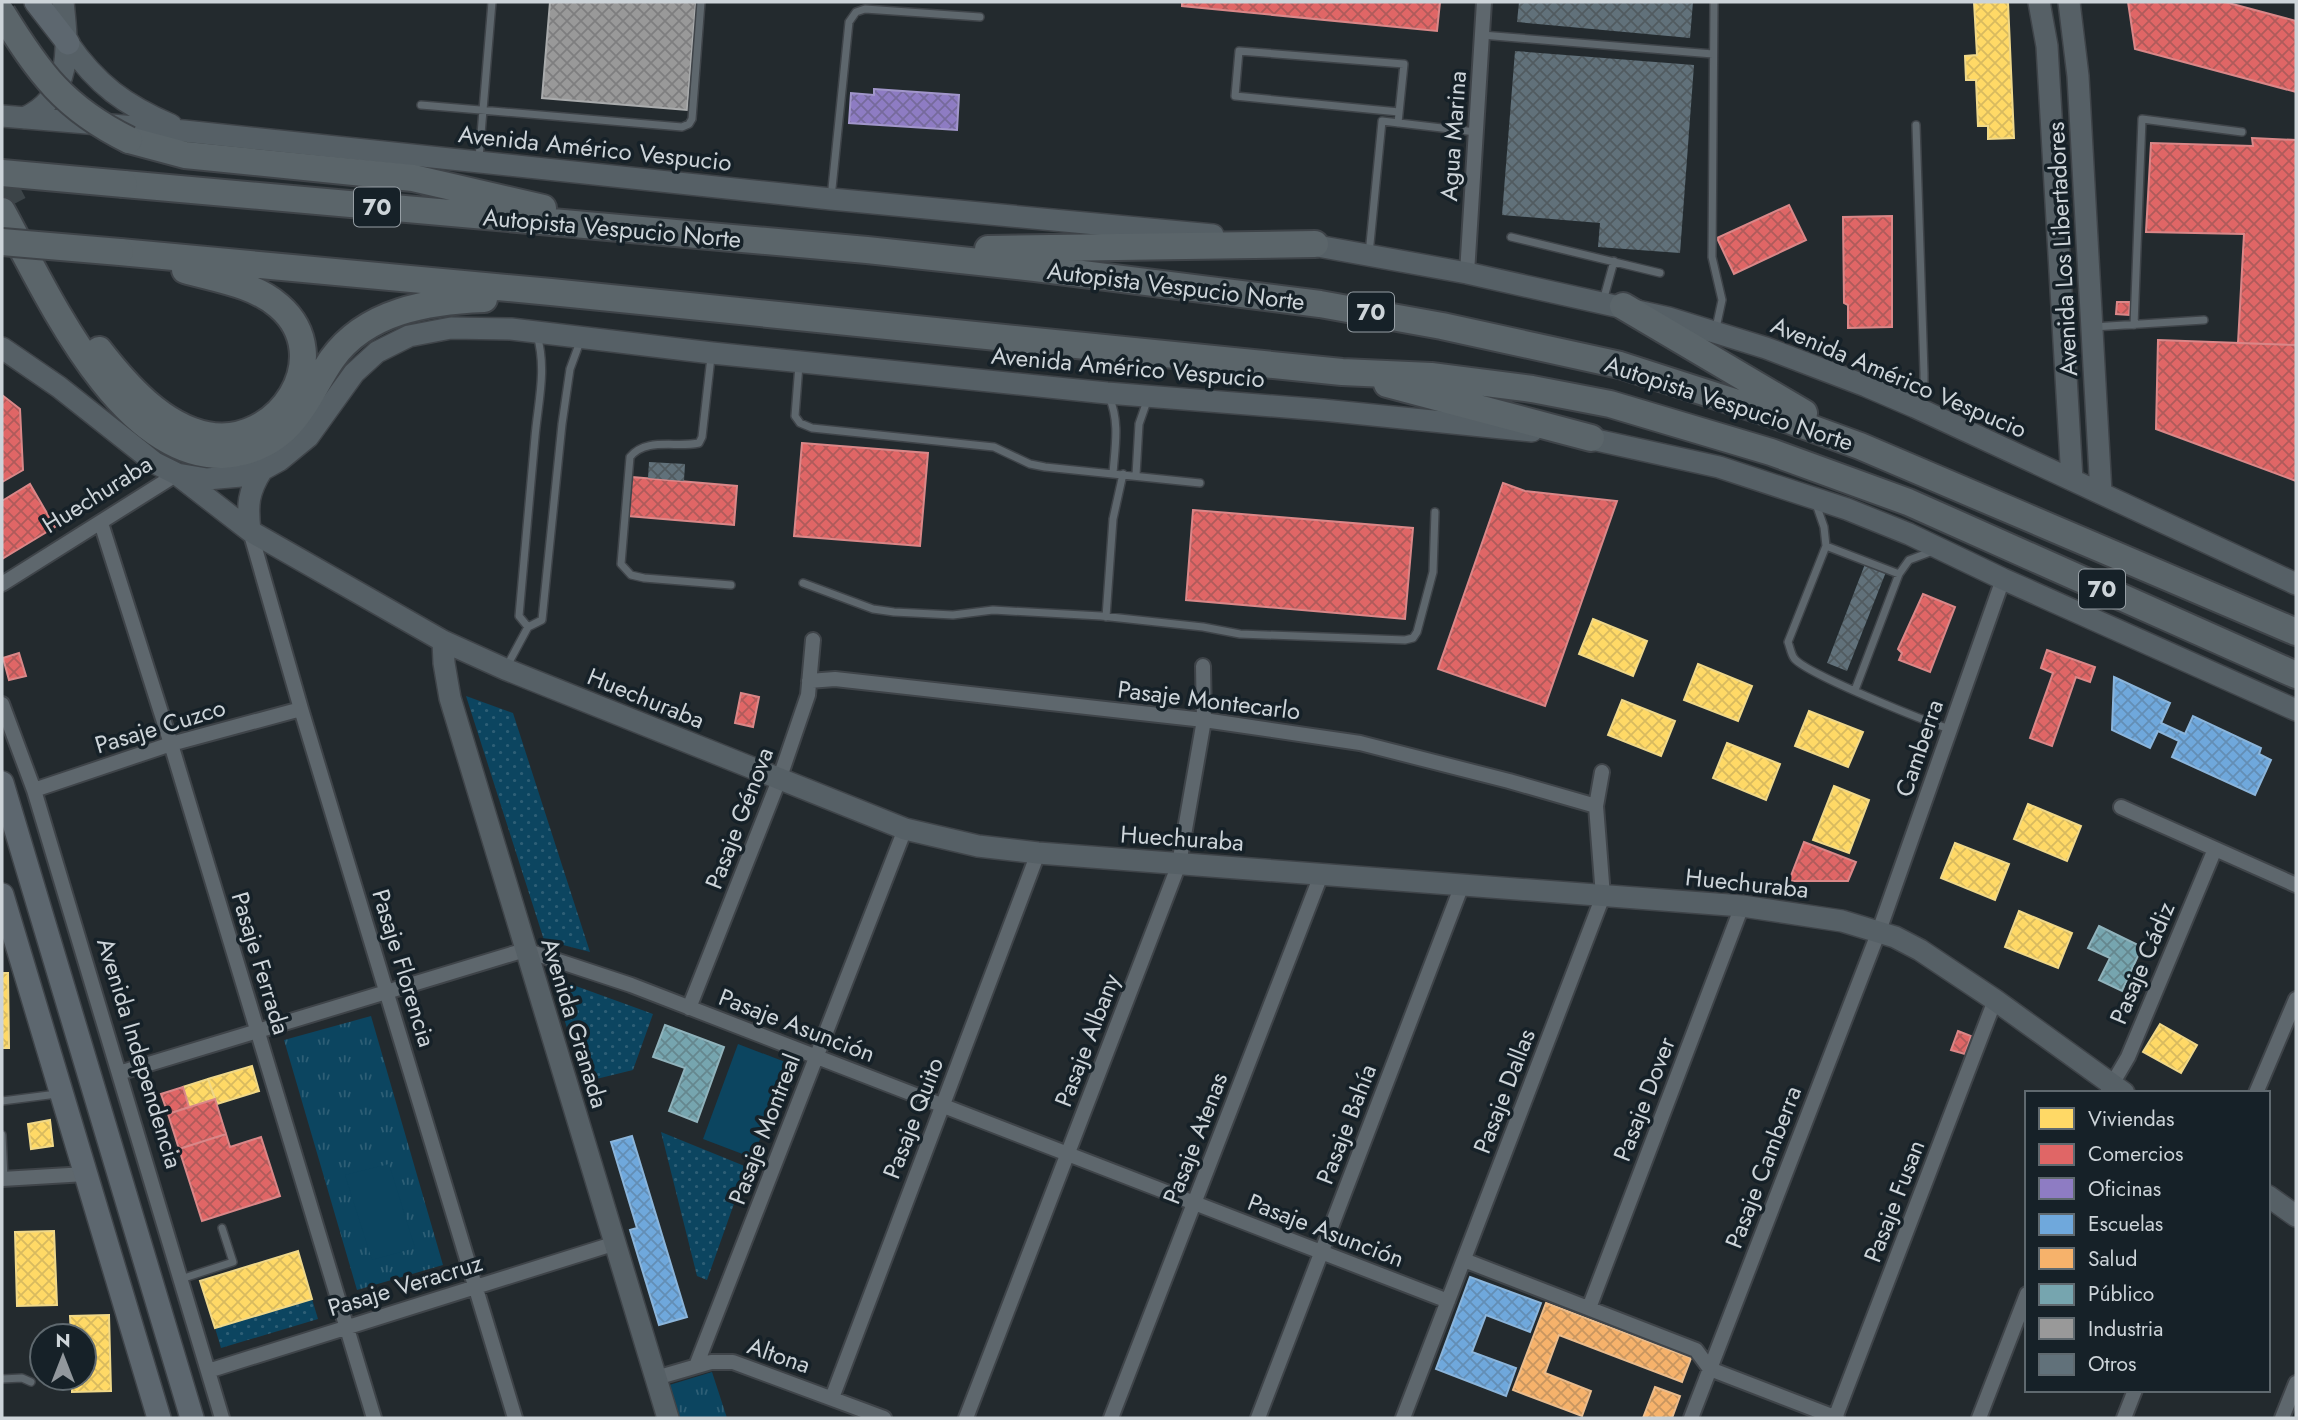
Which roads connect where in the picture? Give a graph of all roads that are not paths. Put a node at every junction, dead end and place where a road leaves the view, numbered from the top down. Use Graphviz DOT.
graph roads {
  1 [pos="36,2"];
  2 [pos="62,2"];
  3 [pos="492,2"];
  4 [pos="701,2"];
  5 [pos="1485,2"];
  6 [pos="1714,2"];
  7 [pos="2039,2"];
  8 [pos="2069,2"];
  9 [pos="2,13"];
  10 [pos="980,17"];
  11 [pos="1482,35"];
  12 [pos="68,43"];
  13 [pos="1713,54"];
  14 [pos="421,106"];
  15 [pos="484,111"];
  16 [pos="1399,112"];
  17 [pos="2,116"];
  18 [pos="24,118"];
  19 [pos="1398,123"];
  20 [pos="1916,125"];
  21 [pos="184,131"];
  22 [pos="1476,132"];
  23 [pos="2242,132"];
  24 [pos="479,163"];
  25 [pos="2,173"];
  26 [pos="831,199"];
  27 [pos="8,207"];
  28 [pos="630,229"];
  29 [pos="1511,237"];
  30 [pos="2,242"];
  31 [pos="1315,244"];
  32 [pos="867,250"];
  33 [pos="125,252"];
  34 [pos="1369,254"];
  35 [pos="1614,261"];
  36 [pos="1466,273"];
  37 [pos="1661,273"];
  38 [pos="551,292"];
  39 [pos="1613,304"];
  40 [pos="2204,320"];
  41 [pos="2134,325"];
  42 [pos="2093,327"];
  43 [pos="1715,331"];
  44 [pos="537,333"];
  45 [pos="581,338"];
  46 [pos="2,348"];
  47 [pos="712,353"];
  48 [pos="799,361"];
  49 [pos="1342,372"];
  50 [pos="1107,393"];
  51 [pos="1149,397"];
  52 [pos="1915,407"];
  53 [pos="1591,438"];
  54 [pos="1860,446"];
  55 [pos="262,470"];
  56 [pos="1113,473"];
  57 [pos="177,474"];
  58 [pos="1123,474"];
  59 [pos="1136,475"];
  60 [pos="2073,480"];
  61 [pos="1200,483"];
  62 [pos="2101,493"];
  63 [pos="1812,497"];
  64 [pos="1435,512"];
  65 [pos="101,523"];
  66 [pos="250,531"];
  67 [pos="1826,546"];
  68 [pos="1940,549"];
  69 [pos="1899,574"];
  70 [pos="2003,579"];
  71 [pos="803,583"];
  72 [pos="2,584"];
  73 [pos="2296,584"];
  74 [pos="731,585"];
  75 [pos="1106,617"];
  76 [pos="528,627"];
  77 [pos="2296,632"];
  78 [pos="813,640"];
  79 [pos="443,641"];
  80 [pos="1203,666"];
  81 [pos="505,669"];
  82 [pos="2296,675"];
  83 [pos="809,681"];
  84 [pos="1855,690"];
  85 [pos="2,704"];
  86 [pos="302,709"];
  87 [pos="2296,710"];
  88 [pos="1204,720"];
  89 [pos="1950,729"];
  90 [pos="171,744"];
  91 [pos="1602,772"];
  92 [pos="779,780"];
  93 [pos="2,783"];
  94 [pos="34,790"];
  95 [pos="1596,806"];
  96 [pos="2121,807"];
  97 [pos="905,830"];
  98 [pos="2215,849"];
  99 [pos="1038,853"];
  100 [pos="1179,864"];
  101 [pos="1321,875"];
  102 [pos="1462,885"];
  103 [pos="2296,885"];
  104 [pos="2,895"];
  105 [pos="1603,896"];
  106 [pos="1742,906"];
  107 [pos="6,924"];
  108 [pos="1878,931"];
  109 [pos="526,950"];
  110 [pos="388,993"];
  111 [pos="2296,999"];
  112 [pos="1995,1000"];
  113 [pos="689,1008"];
  114 [pos="259,1032"];
  115 [pos="816,1057"];
  116 [pos="119,1073"];
  117 [pos="2114,1090"];
  118 [pos="2257,1091"];
  119 [pos="61,1093"];
  120 [pos="2,1101"];
  121 [pos="942,1106"];
  122 [pos="2,1135"];
  123 [pos="1068,1154"];
  124 [pos="86,1174"];
  125 [pos="3,1179"];
  126 [pos="2270,1197"];
  127 [pos="1194,1203"];
  128 [pos="2296,1216"];
  129 [pos="222,1228"];
  130 [pos="616,1243"];
  131 [pos="1321,1252"];
  132 [pos="1464,1260"];
  133 [pos="180,1279"];
  134 [pos="476,1287"];
  135 [pos="2025,1299"];
  136 [pos="1448,1301"];
  137 [pos="1589,1308"];
  138 [pos="348,1327"];
  139 [pos="696,1366"];
  140 [pos="1710,1369"];
  141 [pos="208,1371"];
  142 [pos="656,1378"];
  143 [pos="2,1379"];
  144 [pos="28,1380"];
  145 [pos="2296,1383"];
  146 [pos="2134,1392"];
  147 [pos="832,1398"];
  148 [pos="159,1418"];
  149 [pos="192,1418"];
  150 [pos="222,1418"];
  151 [pos="374,1418"];
  152 [pos="515,1418"];
  153 [pos="668,1418"];
  154 [pos="884,1418"];
  155 [pos="966,1418"];
  156 [pos="1111,1418"];
  157 [pos="1258,1418"];
  158 [pos="1403,1418"];
  159 [pos="1690,1418"];
  160 [pos="1836,1418"];
  161 [pos="1979,1418"];
  162 [pos="2124,1418"];
  163 [pos="2282,1418"];
  1 -- 12 [label="main road"];
  2 -- 12 [label="main road"];
  3 -- 15 [label="lane"];
  4 -- 15 [label="lane"];
  5 -- 11 [label="street, Agua Marina"];
  6 -- 13 [label="lane"];
  7 -- 60 [label="main road, Avenida Los Libertadores"];
  8 -- 42 [label="main road, Avenida Los Libertadores"];
  9 -- 28 [label="highway, bridge"];
  10 -- 26 [label="lane"];
  11 -- 13 [label="lane"];
  11 -- 22 [label="street, Agua Marina"];
  12 -- 18 [label="main road"];
  12 -- 21 [label="main road"];
  13 -- 43 [label="lane"];
  14 -- 15 [label="lane"];
  15 -- 24 [label="lane"];
  16 -- 16 [label="lane"];
  16 -- 19 [label="lane"];
  17 -- 18 [label="main road, Avenida Américo Vespucio"];
  18 -- 21 [label="main road, Avenida Américo Vespucio"];
  19 -- 22 [label="lane"];
  19 -- 34 [label="lane"];
  20 -- 52 [label="lane"];
  21 -- 24 [label="main road, Avenida Américo Vespucio"];
  22 -- 36 [label="street, Agua Marina"];
  23 -- 41 [label="lane"];
  24 -- 26 [label="main road, Avenida Américo Vespucio"];
  25 -- 28 [label="highway, Autopista Vespucio Norte / 70, bridge"];
  26 -- 31 [label="main road, Avenida Américo Vespucio"];
  27 -- 33 [label="highway"];
  27 -- 38 [label="highway"];
  28 -- 32 [label="highway, Autopista Vespucio Norte / 70"];
  29 -- 35 [label="lane"];
  30 -- 33 [label="highway, Autopista Vespucio Norte / 70, bridge"];
  31 -- 32 [label="highway"];
  31 -- 34 [label="main road, Avenida Américo Vespucio"];
  32 -- 54 [label="highway, Autopista Vespucio Norte / 70"];
  33 -- 38 [label="highway, Autopista Vespucio Norte / 70"];
  34 -- 36 [label="main road, Avenida Américo Vespucio"];
  35 -- 37 [label="lane"];
  35 -- 39 [label="lane"];
  36 -- 39 [label="main road, Avenida Américo Vespucio"];
  38 -- 49 [label="highway, Autopista Vespucio Norte / 70"];
  39 -- 43 [label="main road, Avenida Américo Vespucio"];
  39 -- 54 [label="highway"];
  40 -- 41 [label="lane"];
  41 -- 42 [label="lane"];
  42 -- 62 [label="main road, Avenida Los Libertadores"];
  43 -- 52 [label="main road, Avenida Américo Vespucio"];
  44 -- 45 [label="main road, Avenida Américo Vespucio"];
  44 -- 55 [label="main road, Avenida Américo Vespucio"];
  44 -- 76 [label="lane"];
  45 -- 47 [label="main road, Avenida Américo Vespucio"];
  45 -- 76 [label="lane"];
  46 -- 57 [label="main road, Avenida Américo Vespucio"];
  47 -- 48 [label="main road, Avenida Américo Vespucio"];
  47 -- 74 [label="lane"];
  48 -- 50 [label="main road, Avenida Américo Vespucio"];
  48 -- 56 [label="lane"];
  49 -- 53 [label="highway"];
  49 -- 82 [label="highway, Autopista Vespucio Norte / 70"];
  50 -- 51 [label="main road, Avenida Américo Vespucio"];
  50 -- 56 [label="lane"];
  51 -- 53 [label="main road, Avenida Américo Vespucio"];
  51 -- 59 [label="lane"];
  52 -- 60 [label="main road, Avenida Américo Vespucio"];
  53 -- 63 [label="main road, Avenida Américo Vespucio"];
  54 -- 77 [label="highway, Autopista Vespucio Norte / 70"];
  55 -- 57 [label="main road, Avenida Américo Vespucio"];
  55 -- 66 [label="main road"];
  56 -- 58 [label="lane"];
  57 -- 65 [label="street, Huechuraba"];
  57 -- 66 [label="main road, Huechuraba"];
  58 -- 59 [label="lane"];
  58 -- 75 [label="lane"];
  59 -- 61 [label="lane"];
  60 -- 62 [label="main road, Avenida Américo Vespucio"];
  62 -- 73 [label="main road, Avenida Américo Vespucio"];
  63 -- 67 [label="lane"];
  63 -- 68 [label="main road, Avenida Américo Vespucio"];
  64 -- 75 [label="lane"];
  65 -- 72 [label="street, Huechuraba"];
  65 -- 90 [label="street, Pasaje Ferrada"];
  66 -- 79 [label="main road, Huechuraba"];
  66 -- 86 [label="street, Pasaje Florencia"];
  67 -- 69 [label="lane"];
  67 -- 84 [label="lane"];
  68 -- 69 [label="lane"];
  68 -- 70 [label="main road, Avenida Américo Vespucio"];
  69 -- 84 [label="lane"];
  70 -- 87 [label="main road, Avenida Américo Vespucio"];
  70 -- 89 [label="street, Camberra"];
  71 -- 75 [label="lane"];
  76 -- 81 [label="lane"];
  78 -- 83 [label="street, Pasaje Génova"];
  79 -- 81 [label="main road, Huechuraba"];
  79 -- 109 [label="main road, Avenida Granada"];
  80 -- 88 [label="street, Pasaje Albany"];
  81 -- 92 [label="main road, Huechuraba"];
  83 -- 88 [label="street, Pasaje Montecarlo"];
  83 -- 92 [label="street, Pasaje Génova"];
  84 -- 89 [label="lane"];
  85 -- 94 [label="street, Avenida Independencia"];
  86 -- 90 [label="street, Pasaje Cuzco"];
  86 -- 110 [label="street, Pasaje Florencia"];
  88 -- 95 [label="street, Pasaje Montecarlo"];
  88 -- 100 [label="street, Pasaje Albany"];
  89 -- 108 [label="street, Camberra"];
  90 -- 94 [label="street, Pasaje Cuzco"];
  90 -- 114 [label="street, Pasaje Ferrada"];
  91 -- 95 [label="street, Pasaje Dallas"];
  92 -- 97 [label="main road, Huechuraba"];
  92 -- 113 [label="street, Pasaje Génova"];
  93 -- 149 [label="main road"];
  94 -- 116 [label="street, Avenida Independencia"];
  95 -- 105 [label="street, Pasaje Dallas"];
  96 -- 98 [label="street"];
  97 -- 99 [label="main road, Huechuraba"];
  97 -- 115 [label="street, Pasaje Montreal"];
  98 -- 103 [label="street"];
  98 -- 117 [label="street, Pasaje Cádiz"];
  99 -- 100 [label="main road, Huechuraba"];
  99 -- 121 [label="street, Pasaje Quito"];
  100 -- 101 [label="main road, Huechuraba"];
  100 -- 123 [label="street, Pasaje Albany"];
  101 -- 102 [label="main road, Huechuraba"];
  101 -- 127 [label="street, Pasaje Atenas"];
  102 -- 105 [label="main road, Huechuraba"];
  102 -- 131 [label="street, Pasaje Bahía"];
  104 -- 107 [label="main road"];
  105 -- 106 [label="main road, Huechuraba"];
  105 -- 132 [label="street, Pasaje Dallas"];
  106 -- 108 [label="main road, Huechuraba"];
  106 -- 137 [label="street, Pasaje Dover"];
  107 -- 119 [label="main road"];
  108 -- 112 [label="main road, Huechuraba"];
  108 -- 140 [label="street, Pasaje Camberra"];
  109 -- 110 [label="street"];
  109 -- 113 [label="street, Pasaje Asunción"];
  109 -- 130 [label="main road, Avenida Granada"];
  110 -- 114 [label="street"];
  110 -- 134 [label="street, Pasaje Florencia"];
  111 -- 118 [label="street"];
  112 -- 117 [label="main road, Huechuraba"];
  112 -- 160 [label="street, Pasaje Fusan"];
  113 -- 115 [label="street, Pasaje Asunción"];
  114 -- 116 [label="street"];
  114 -- 138 [label="street, Pasaje Ferrada"];
  115 -- 121 [label="street, Pasaje Asunción"];
  115 -- 139 [label="street, Pasaje Montreal"];
  116 -- 133 [label="street, Avenida Independencia"];
  119 -- 120 [label="lane"];
  119 -- 124 [label="main road"];
  121 -- 123 [label="street, Pasaje Asunción"];
  121 -- 147 [label="street, Pasaje Quito"];
  122 -- 125 [label="lane"];
  123 -- 127 [label="street, Pasaje Asunción"];
  123 -- 155 [label="street, Pasaje Albany"];
  124 -- 125 [label="street"];
  124 -- 148 [label="main road"];
  126 -- 128 [label="main road"];
  127 -- 131 [label="street, Pasaje Asunción"];
  127 -- 156 [label="street, Pasaje Atenas"];
  129 -- 133 [label="lane"];
  130 -- 134 [label="street, Pasaje Veracruz"];
  130 -- 142 [label="main road, Avenida Granada"];
  131 -- 136 [label="street, Pasaje Asunción"];
  131 -- 157 [label="street, Pasaje Bahía"];
  132 -- 136 [label="street, Pasaje Dallas"];
  132 -- 137 [label="street"];
  133 -- 141 [label="street, Avenida Independencia"];
  134 -- 138 [label="street, Pasaje Veracruz"];
  134 -- 152 [label="street, Pasaje Florencia"];
  135 -- 161 [label="street"];
  136 -- 158 [label="street, Pasaje Dallas"];
  137 -- 140 [label="street"];
  138 -- 141 [label="street, Pasaje Veracruz"];
  138 -- 151 [label="street, Pasaje Ferrada"];
  139 -- 142 [label="street, Altona"];
  139 -- 147 [label="street, Altona"];
  140 -- 159 [label="street, Pasaje Camberra"];
  140 -- 160 [label="street"];
  141 -- 150 [label="street, Avenida Independencia"];
  142 -- 153 [label="main road, Avenida Granada"];
  143 -- 144 [label="lane"];
  145 -- 163 [label="street"];
  146 -- 162 [label="street"];
  147 -- 154 [label="street, Altona"];
}
